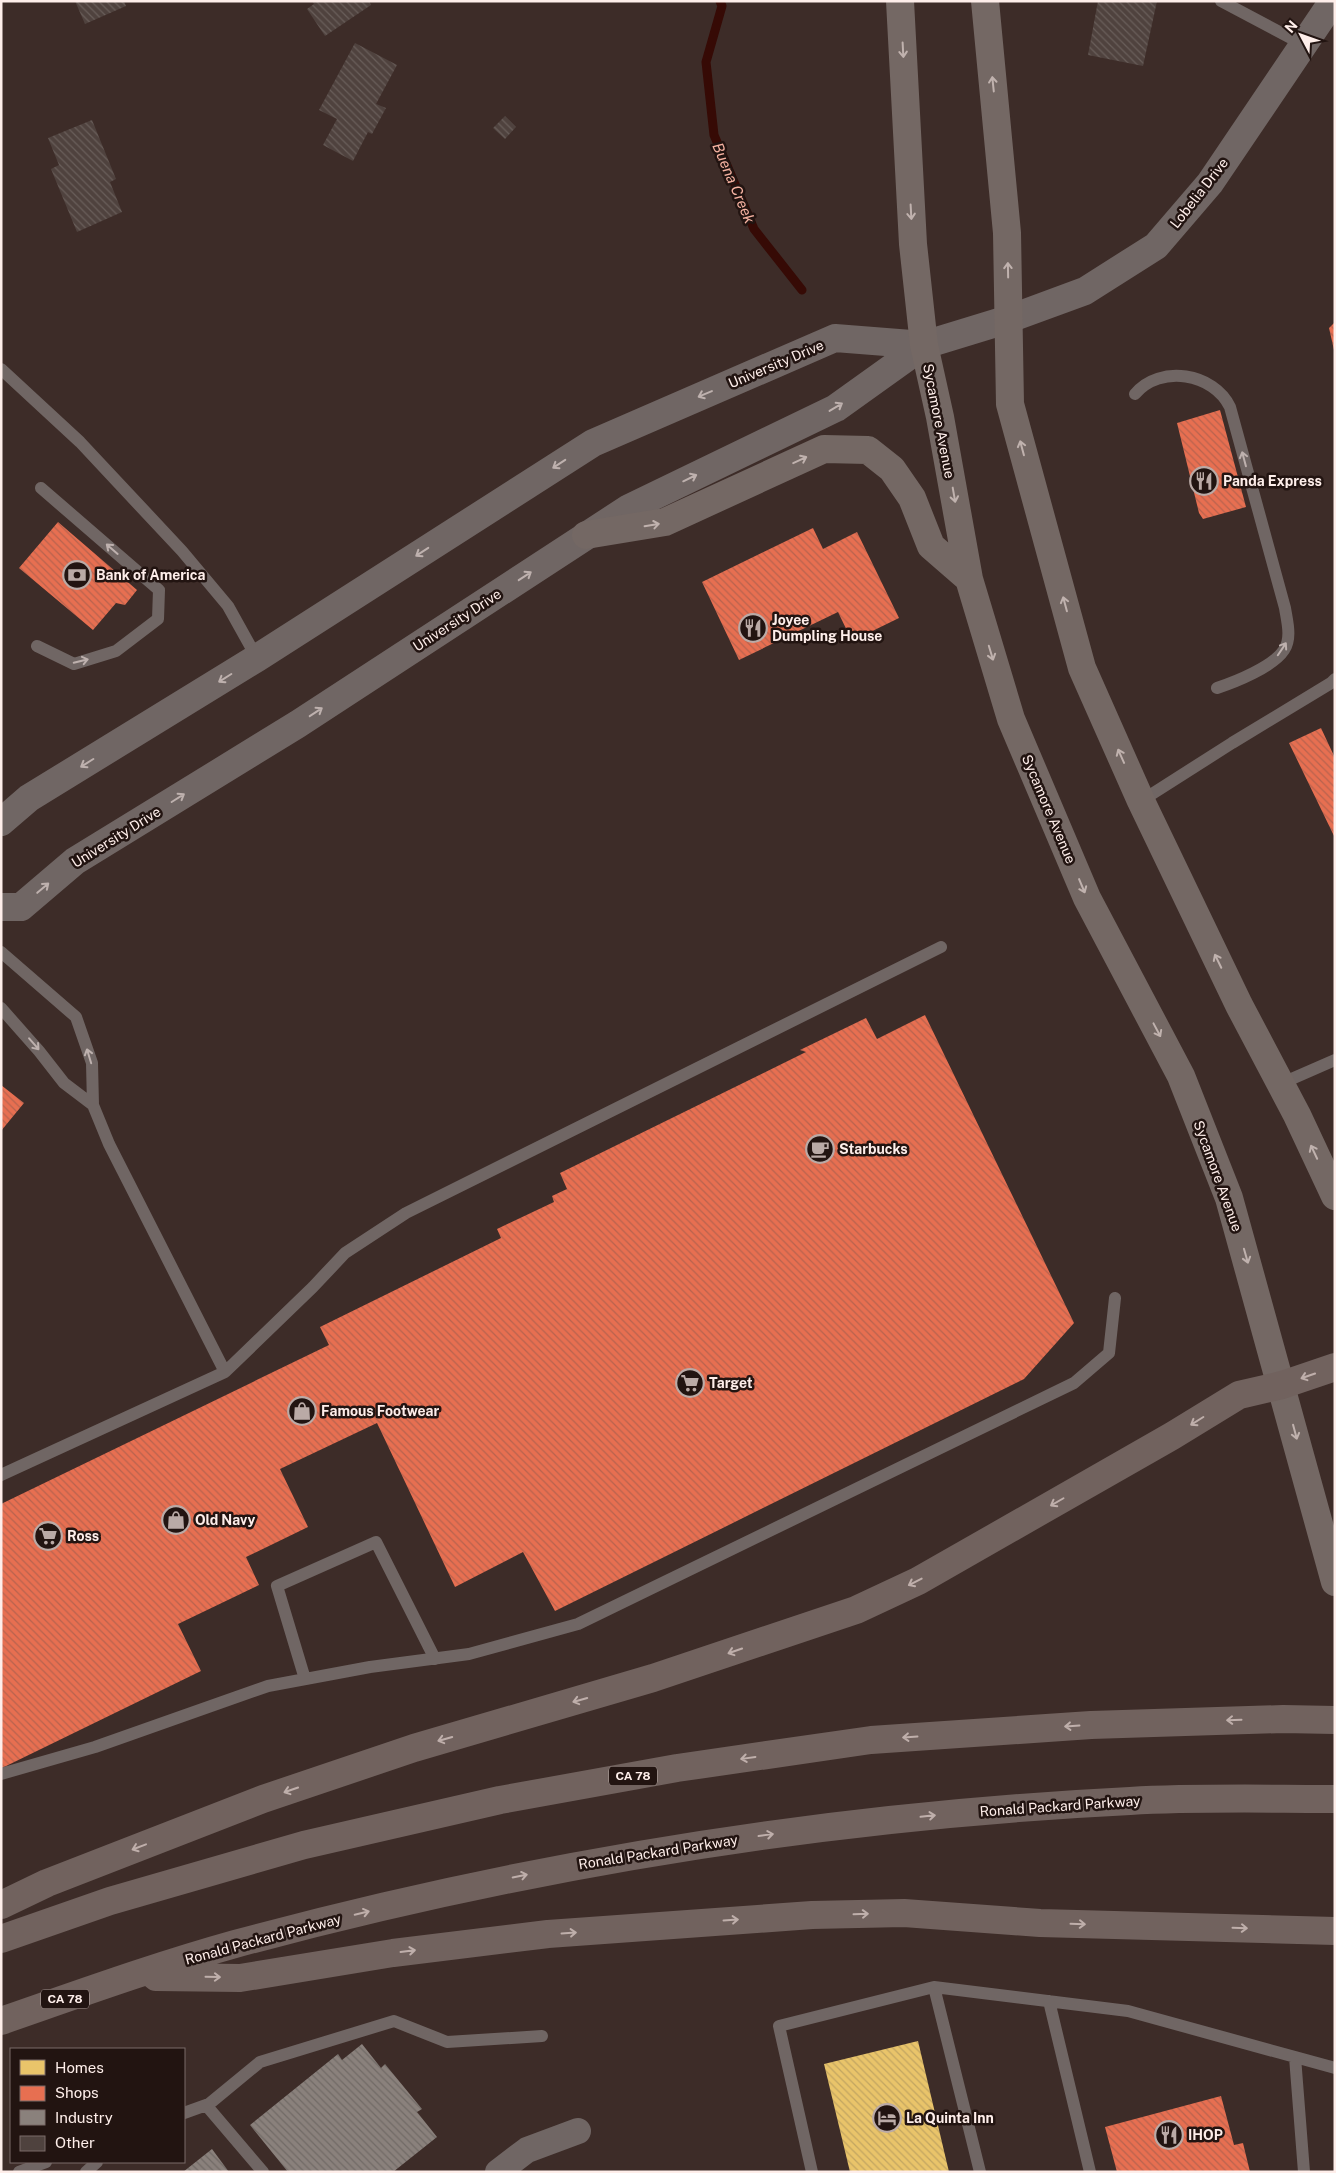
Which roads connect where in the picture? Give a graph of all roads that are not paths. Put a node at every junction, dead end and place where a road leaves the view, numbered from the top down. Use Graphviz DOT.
graph roads {
  1 [pos="900,1"];
  2 [pos="985,1"];
  3 [pos="1221,1"];
  4 [pos="1333,1"];
  5 [pos="1304,45"];
  6 [pos="1009,319"];
  7 [pos="924,344"];
  8 [pos="1,369"];
  9 [pos="1135,394"];
  10 [pos="41,488"];
  11 [pos="586,535"];
  12 [pos="969,579"];
  13 [pos="37,646"];
  14 [pos="257,658"];
  15 [pos="1335,679"];
  16 [pos="1217,688"];
  17 [pos="1141,801"];
  18 [pos="1,822"];
  19 [pos="1,907"];
  20 [pos="941,947"];
  21 [pos="1,952"];
  22 [pos="1,1008"];
  23 [pos="1335,1060"];
  24 [pos="1280,1084"];
  25 [pos="93,1105"];
  26 [pos="1335,1196"];
  27 [pos="1115,1298"];
  28 [pos="1335,1367"];
  29 [pos="225,1372"];
  30 [pos="1282,1384"];
  31 [pos="1,1475"];
  32 [pos="1335,1582"];
  33 [pos="435,1659"];
  34 [pos="305,1679"];
  35 [pos="1335,1720"];
  36 [pos="1,1774"];
  37 [pos="1335,1799"];
  38 [pos="1,1905"];
  39 [pos="1335,1931"];
  40 [pos="1,1939"];
  41 [pos="129,1976"];
  42 [pos="934,1987"];
  43 [pos="1049,2001"];
  44 [pos="1,2021"];
  45 [pos="542,2036"];
  46 [pos="1295,2057"];
  47 [pos="1335,2068"];
  48 [pos="206,2105"];
  49 [pos="185,2113"];
  50 [pos="578,2131"];
  51 [pos="43,2163"];
  52 [pos="96,2163"];
  53 [pos="18,2172"];
  54 [pos="86,2172"];
  55 [pos="263,2172"];
  56 [pos="498,2172"];
  57 [pos="812,2172"];
  58 [pos="980,2172"];
  59 [pos="1090,2172"];
  60 [pos="1304,2172"];
  1 -- 7 [label="main road, Sycamore Avenue, one-way"];
  6 -- 2 [label="main road, one-way"];
  3 -- 5 [label="lane"];
  4 -- 5 [label="street, Lobelia Drive"];
  5 -- 6 [label="street, Lobelia Drive"];
  6 -- 7 [label="street, University Drive"];
  17 -- 6 [label="main road, one-way"];
  11 -- 7 [label="street, University Drive, one-way"];
  7 -- 12 [label="main road, Sycamore Avenue, one-way"];
  7 -- 14 [label="street, University Drive, one-way"];
  8 -- 14 [label="lane"];
  16 -- 9 [label="lane, one-way"];
  13 -- 10 [label="lane, one-way"];
  11 -- 12 [label="main road, one-way"];
  19 -- 11 [label="street, University Drive, one-way"];
  12 -- 30 [label="main road, Sycamore Avenue, one-way"];
  14 -- 18 [label="street, University Drive, one-way"];
  15 -- 17 [label="lane"];
  24 -- 17 [label="main road, one-way"];
  20 -- 29 [label="lane"];
  25 -- 21 [label="lane, one-way"];
  22 -- 25 [label="lane, one-way"];
  23 -- 24 [label="lane"];
  26 -- 24 [label="main road, one-way"];
  25 -- 29 [label="lane"];
  27 -- 33 [label="lane"];
  28 -- 30 [label="highway, one-way"];
  29 -- 31 [label="lane"];
  30 -- 32 [label="main road, Sycamore Avenue, one-way"];
  30 -- 38 [label="highway, one-way"];
  33 -- 34 [label="lane"];
  33 -- 34 [label="lane"];
  34 -- 36 [label="lane"];
  35 -- 40 [label="highway, CA 78, one-way"];
  41 -- 37 [label="highway, Ronald Packard Parkway / CA 78, one-way"];
  41 -- 39 [label="highway, one-way"];
  41 -- 44 [label="highway, Ronald Packard Parkway / CA 78"];
  42 -- 43 [label="lane"];
  42 -- 57 [label="lane"];
  42 -- 58 [label="lane"];
  43 -- 46 [label="lane"];
  43 -- 59 [label="lane"];
  45 -- 48 [label="lane"];
  46 -- 47 [label="lane"];
  46 -- 60 [label="lane"];
  48 -- 49 [label="lane"];
  48 -- 55 [label="lane"];
  50 -- 56 [label="street"];
  51 -- 53 [label="lane"];
  52 -- 54 [label="lane"];
}
